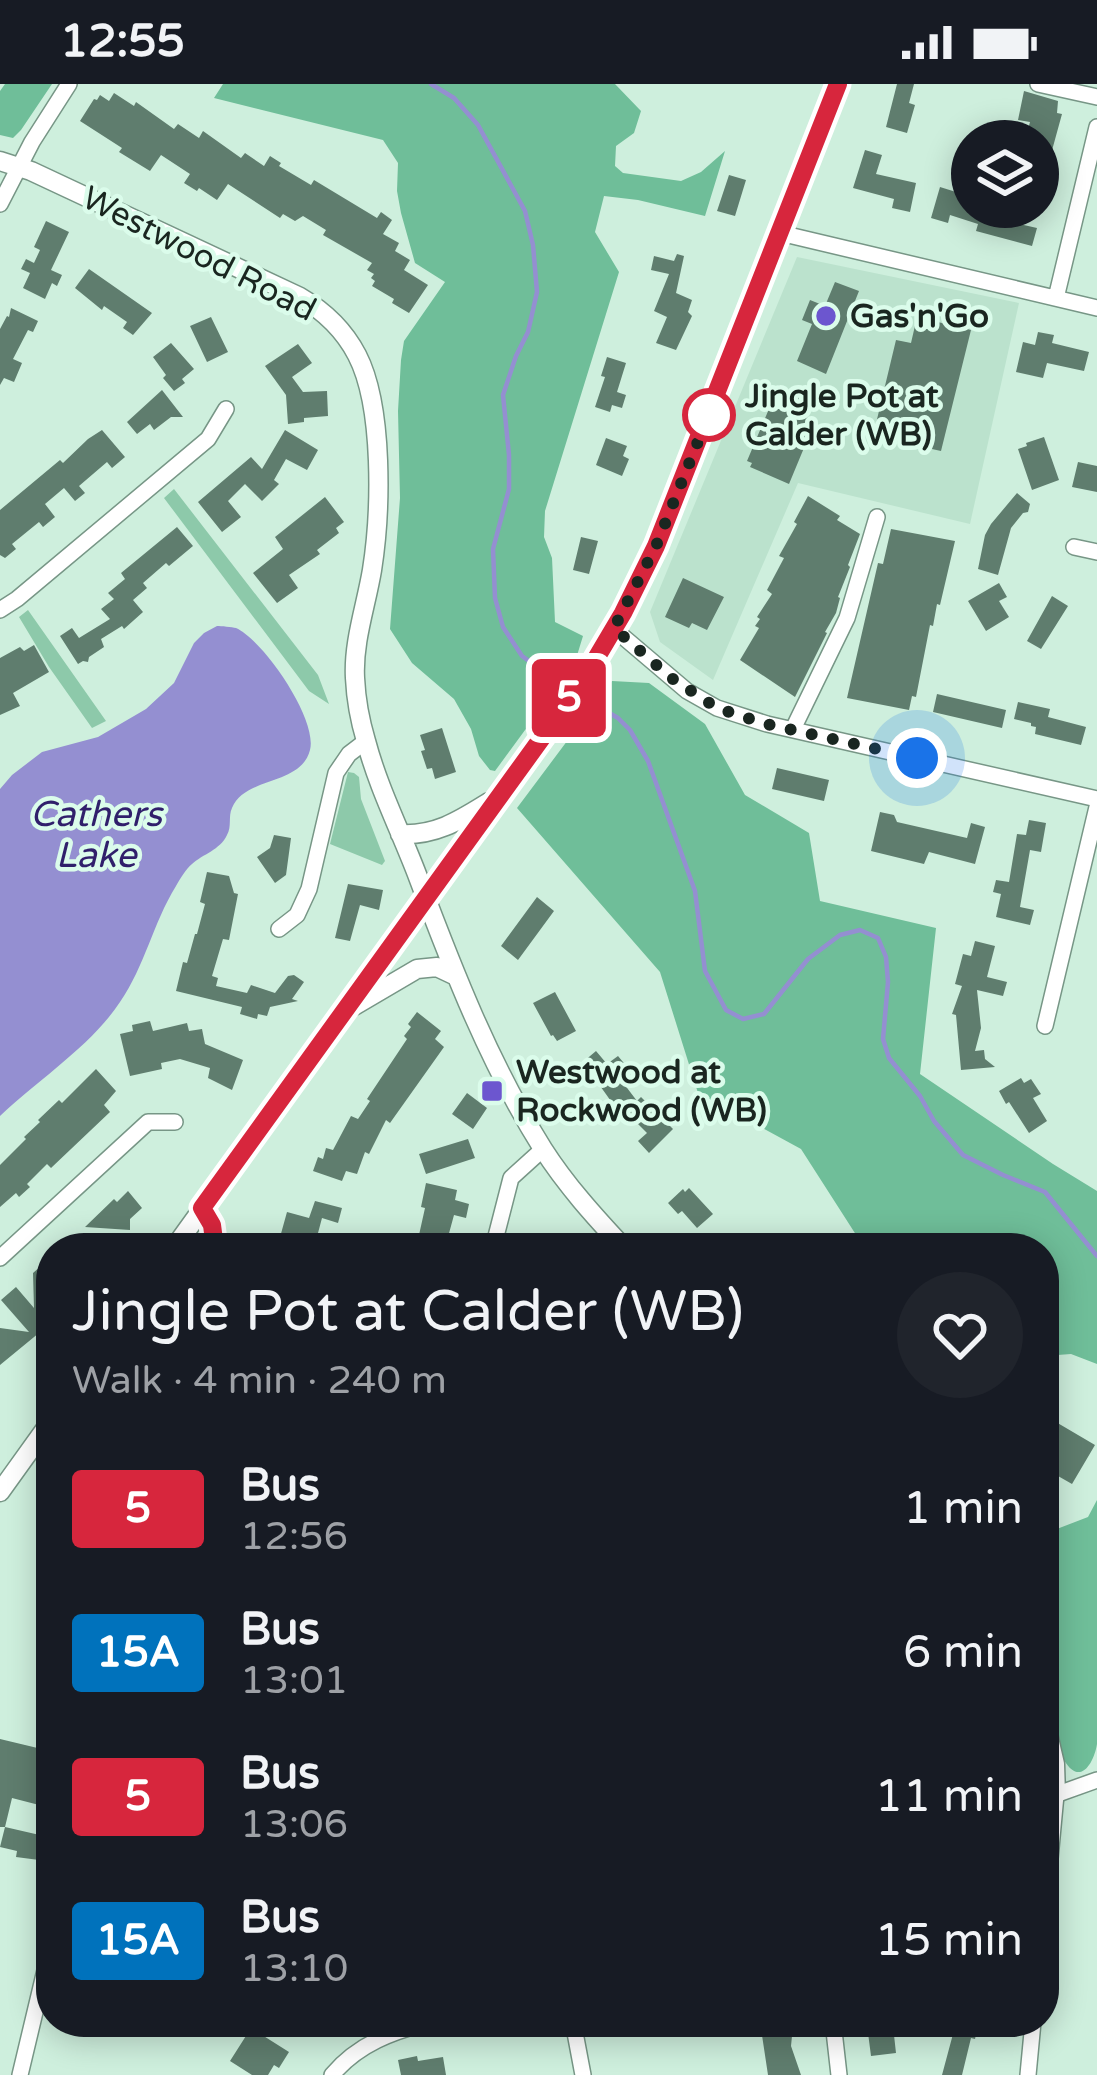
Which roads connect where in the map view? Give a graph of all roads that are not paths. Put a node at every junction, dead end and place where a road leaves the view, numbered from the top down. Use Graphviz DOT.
graph roads {
  1 [pos="69,84"];
  2 [pos="838,84"];
  3 [pos="1038,84"];
  4 [pos="1097,97"];
  5 [pos="1097,127"];
  6 [pos="9,164"];
  7 [pos="0,204"];
  8 [pos="779,233"];
  9 [pos="1056,298"];
  10 [pos="1097,308"];
  11 [pos="226,409"];
  12 [pos="877,517"];
  13 [pos="1075,547"];
  14 [pos="1097,552"];
  15 [pos="0,610"];
  16 [pos="614,628"];
  17 [pos="793,730"];
  18 [pos="366,741"];
  19 [pos="499,796"];
  20 [pos="1097,803"];
  21 [pos="400,835"];
  22 [pos="426,899"];
  23 [pos="279,929"];
  24 [pos="456,976"];
  25 [pos="346,1011"];
  26 [pos="1045,1026"];
  27 [pos="175,1122"];
  28 [pos="543,1149"];
  29 [pos="202,1208"];
  30 [pos="184,1233"];
  31 [pos="213,1233"];
  32 [pos="496,1233"];
  33 [pos="611,1233"];
  34 [pos="0,1258"];
  35 [pos="36,1442"];
  36 [pos="0,1492"];
  37 [pos="1097,1780"];
  38 [pos="1059,1794"];
  39 [pos="36,2008"];
  40 [pos="384,2037"];
  41 [pos="576,2037"];
  42 [pos="835,2037"];
  43 [pos="1032,2037"];
  44 [pos="20,2075"];
  45 [pos="332,2075"];
  46 [pos="584,2075"];
  47 [pos="839,2075"];
  48 [pos="1028,2075"];
  1 -- 6 [label="street"];
  2 -- 8 [label="street"];
  3 -- 4 [label="street"];
  5 -- 9 [label="street"];
  6 -- 7 [label="street"];
  6 -- 18 [label="street, Westwood Road"];
  8 -- 9 [label="street"];
  8 -- 16 [label="street"];
  9 -- 10 [label="street"];
  11 -- 15 [label="street"];
  12 -- 17 [label="street"];
  13 -- 14 [label="street"];
  16 -- 17 [label="street"];
  16 -- 19 [label="street"];
  17 -- 20 [label="street"];
  18 -- 21 [label="street, Westwood Road"];
  18 -- 23 [label="street"];
  19 -- 21 [label="street"];
  19 -- 22 [label="street"];
  20 -- 26 [label="street"];
  21 -- 22 [label="street, Westwood Road"];
  22 -- 24 [label="street, Westwood Road"];
  22 -- 25 [label="street"];
  24 -- 25 [label="street"];
  24 -- 28 [label="street, Westwood Road"];
  25 -- 29 [label="street"];
  27 -- 34 [label="street"];
  28 -- 32 [label="street"];
  28 -- 33 [label="street, Westwood Road"];
  29 -- 30 [label="street"];
  29 -- 31 [label="street"];
  35 -- 36 [label="street"];
  37 -- 38 [label="street"];
  39 -- 44 [label="street"];
  40 -- 45 [label="street"];
  41 -- 46 [label="street"];
  42 -- 47 [label="street"];
  43 -- 48 [label="street"];
}
